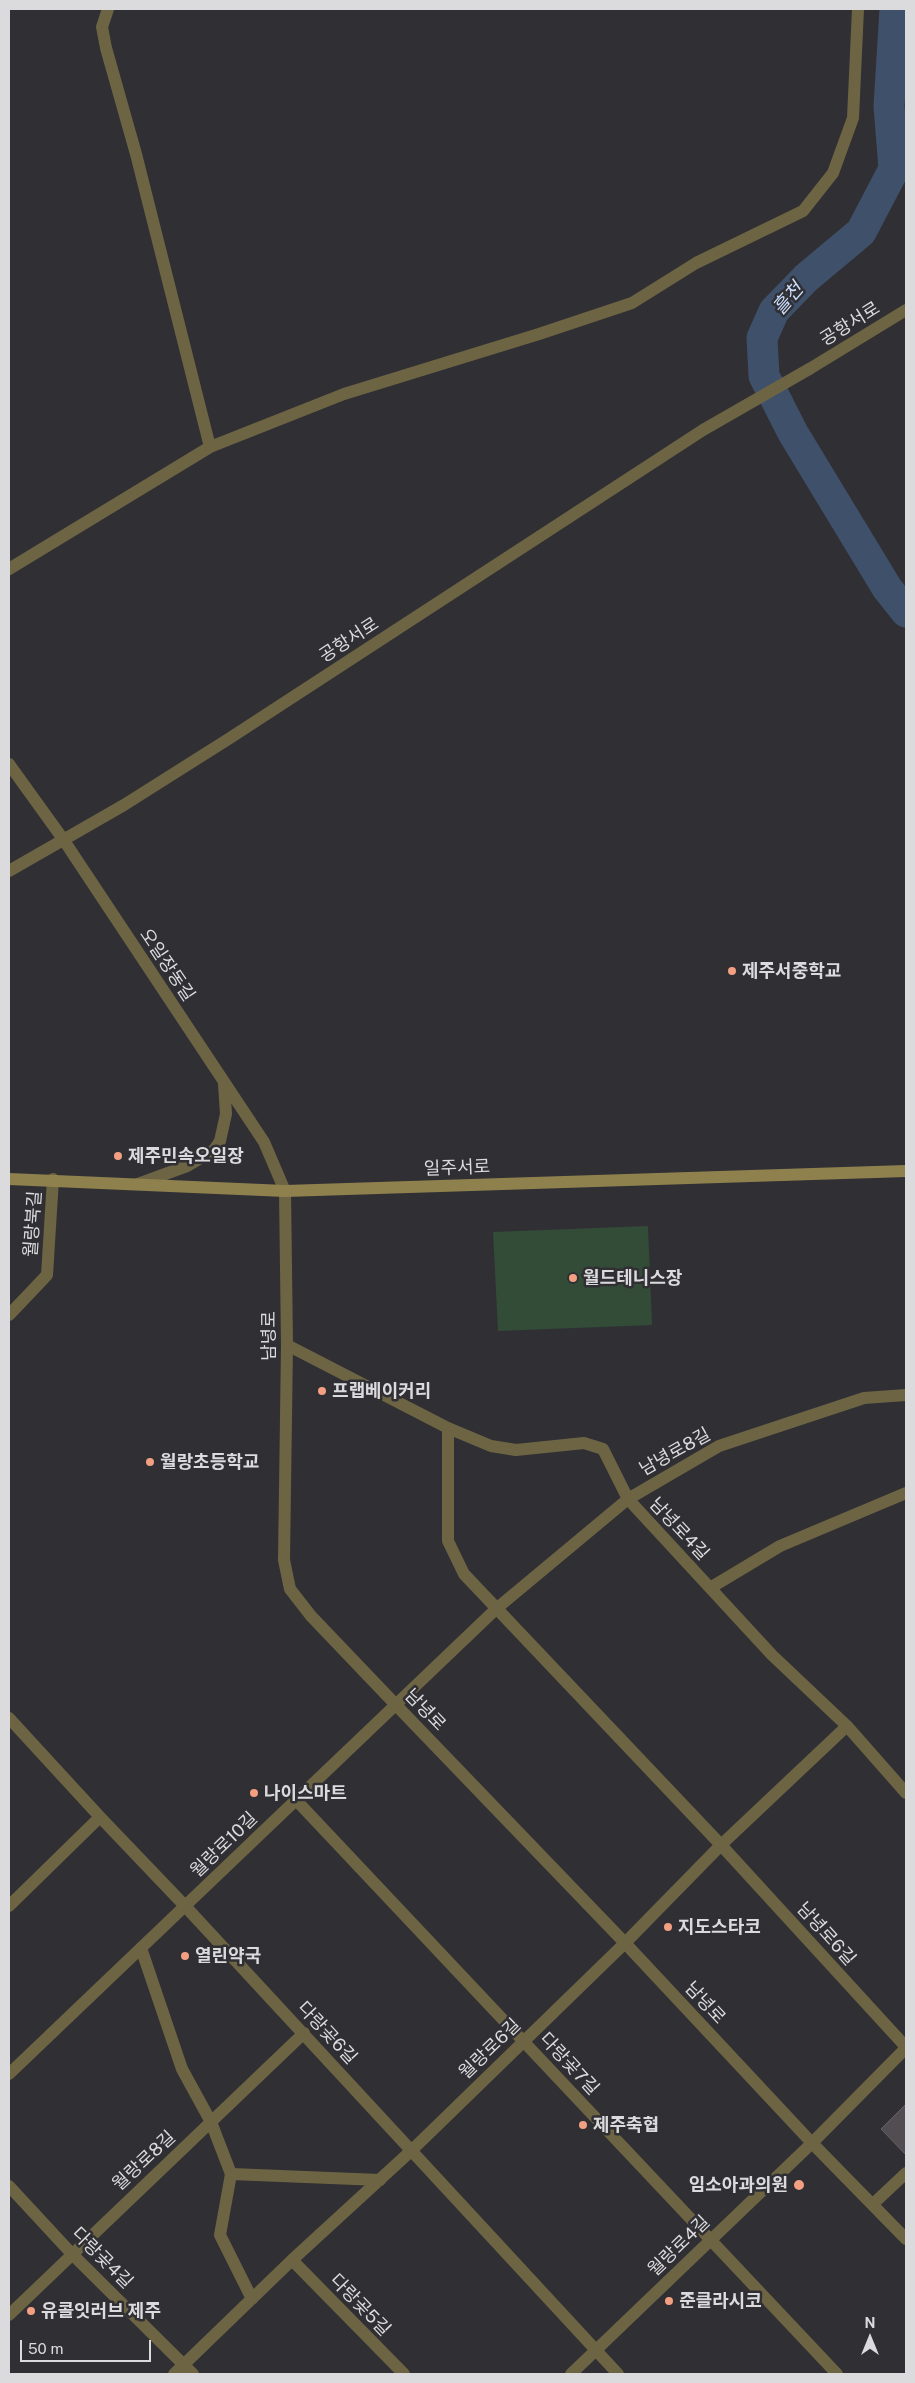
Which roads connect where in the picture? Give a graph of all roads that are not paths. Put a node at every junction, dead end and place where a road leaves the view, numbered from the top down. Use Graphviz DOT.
graph roads {
  1 [pos="108,9"];
  2 [pos="858,9"];
  3 [pos="906,310"];
  4 [pos="210,447"];
  5 [pos="9,569"];
  6 [pos="9,764"];
  7 [pos="63,839"];
  8 [pos="9,871"];
  9 [pos="224,1081"];
  10 [pos="906,1171"];
  11 [pos="9,1178"];
  12 [pos="53,1179"];
  13 [pos="137,1184"];
  14 [pos="285,1191"];
  15 [pos="12,1308"];
  16 [pos="287,1345"];
  17 [pos="906,1395"];
  18 [pos="448,1428"];
  19 [pos="906,1493"];
  20 [pos="628,1499"];
  21 [pos="710,1588"];
  22 [pos="496,1609"];
  23 [pos="396,1705"];
  24 [pos="9,1718"];
  25 [pos="847,1726"];
  26 [pos="906,1793"];
  27 [pos="296,1800"];
  28 [pos="100,1817"];
  29 [pos="721,1844"];
  30 [pos="9,1905"];
  31 [pos="186,1906"];
  32 [pos="625,1943"];
  33 [pos="142,1948"];
  34 [pos="304,2034"];
  35 [pos="523,2041"];
  36 [pos="906,2048"];
  37 [pos="9,2074"];
  38 [pos="211,2122"];
  39 [pos="812,2143"];
  40 [pos="412,2150"];
  41 [pos="906,2173"];
  42 [pos="231,2174"];
  43 [pos="380,2180"];
  44 [pos="9,2186"];
  45 [pos="873,2204"];
  46 [pos="906,2239"];
  47 [pos="711,2240"];
  48 [pos="72,2254"];
  49 [pos="292,2260"];
  50 [pos="252,2299"];
  51 [pos="9,2315"];
  52 [pos="597,2350"];
  53 [pos="184,2364"];
  54 [pos="174,2374"];
  55 [pos="193,2374"];
  56 [pos="404,2374"];
  57 [pos="571,2374"];
  58 [pos="618,2374"];
  59 [pos="837,2374"];
  1 -- 4 [label="street"];
  2 -- 4 [label="street"];
  3 -- 7 [label="street, 공항서로"];
  4 -- 5 [label="street"];
  6 -- 7 [label="street, 오일장동길"];
  7 -- 8 [label="street, 공항서로"];
  7 -- 9 [label="street, 오일장동길"];
  9 -- 13 [label="street"];
  9 -- 14 [label="street, 오일장동길"];
  10 -- 14 [label="main road, 일주서로"];
  11 -- 12 [label="main road, 일주서로"];
  12 -- 13 [label="main road, 일주서로"];
  12 -- 15 [label="street, 월랑북길"];
  13 -- 14 [label="main road, 일주서로"];
  14 -- 16 [label="street, 남녕로"];
  16 -- 18 [label="street, 남녕로4길"];
  16 -- 23 [label="street, 남녕로"];
  17 -- 20 [label="street, 남녕로8길"];
  18 -- 20 [label="street, 남녕로4길"];
  18 -- 22 [label="street"];
  19 -- 21 [label="street, 남녕로4길"];
  20 -- 21 [label="street, 남녕로4길"];
  20 -- 22 [label="street, 남녕로8길"];
  21 -- 25 [label="street, 남녕로4길"];
  22 -- 23 [label="street, 남녕로8길"];
  22 -- 29 [label="street, 남녕로6길"];
  23 -- 27 [label="street, 월랑로10길"];
  23 -- 32 [label="street, 남녕로"];
  24 -- 28 [label="street, 다랑곶6길"];
  25 -- 26 [label="street, 남녕로4길"];
  25 -- 29 [label="street"];
  27 -- 31 [label="street, 월랑로10길"];
  27 -- 35 [label="street, 다랑곶7길"];
  28 -- 30 [label="street"];
  28 -- 31 [label="street, 다랑곶6길"];
  29 -- 32 [label="street"];
  29 -- 36 [label="street, 남녕로6길"];
  31 -- 33 [label="street, 월랑로10길"];
  31 -- 34 [label="street, 다랑곶6길"];
  32 -- 35 [label="street, 월랑로6길"];
  32 -- 39 [label="street, 남녕로"];
  33 -- 37 [label="street, 월랑로10길"];
  33 -- 38 [label="street"];
  34 -- 38 [label="street, 월랑로8길"];
  34 -- 40 [label="street, 다랑곶6길"];
  35 -- 40 [label="street, 월랑로6길"];
  35 -- 47 [label="street, 다랑곶7길"];
  36 -- 39 [label="street"];
  38 -- 42 [label="street"];
  38 -- 48 [label="street, 월랑로8길"];
  39 -- 45 [label="street, 남녕로"];
  39 -- 47 [label="street, 월랑로4길"];
  40 -- 43 [label="street, 월랑로6길"];
  40 -- 52 [label="street, 다랑곶6길"];
  41 -- 45 [label="street"];
  42 -- 43 [label="street"];
  42 -- 50 [label="street"];
  43 -- 49 [label="street, 월랑로6길"];
  44 -- 48 [label="street, 다랑곶4길"];
  45 -- 46 [label="street, 남녕로"];
  47 -- 52 [label="street, 월랑로4길"];
  47 -- 59 [label="street, 다랑곶7길"];
  48 -- 51 [label="street, 월랑로8길"];
  48 -- 53 [label="street, 다랑곶4길"];
  49 -- 50 [label="street, 월랑로6길"];
  49 -- 56 [label="street, 다랑곶5길"];
  50 -- 53 [label="street, 월랑로6길"];
  52 -- 57 [label="street, 월랑로4길"];
  52 -- 58 [label="street, 다랑곶6길"];
  53 -- 54 [label="street, 월랑로6길"];
  53 -- 55 [label="street, 다랑곶4길"];
}
